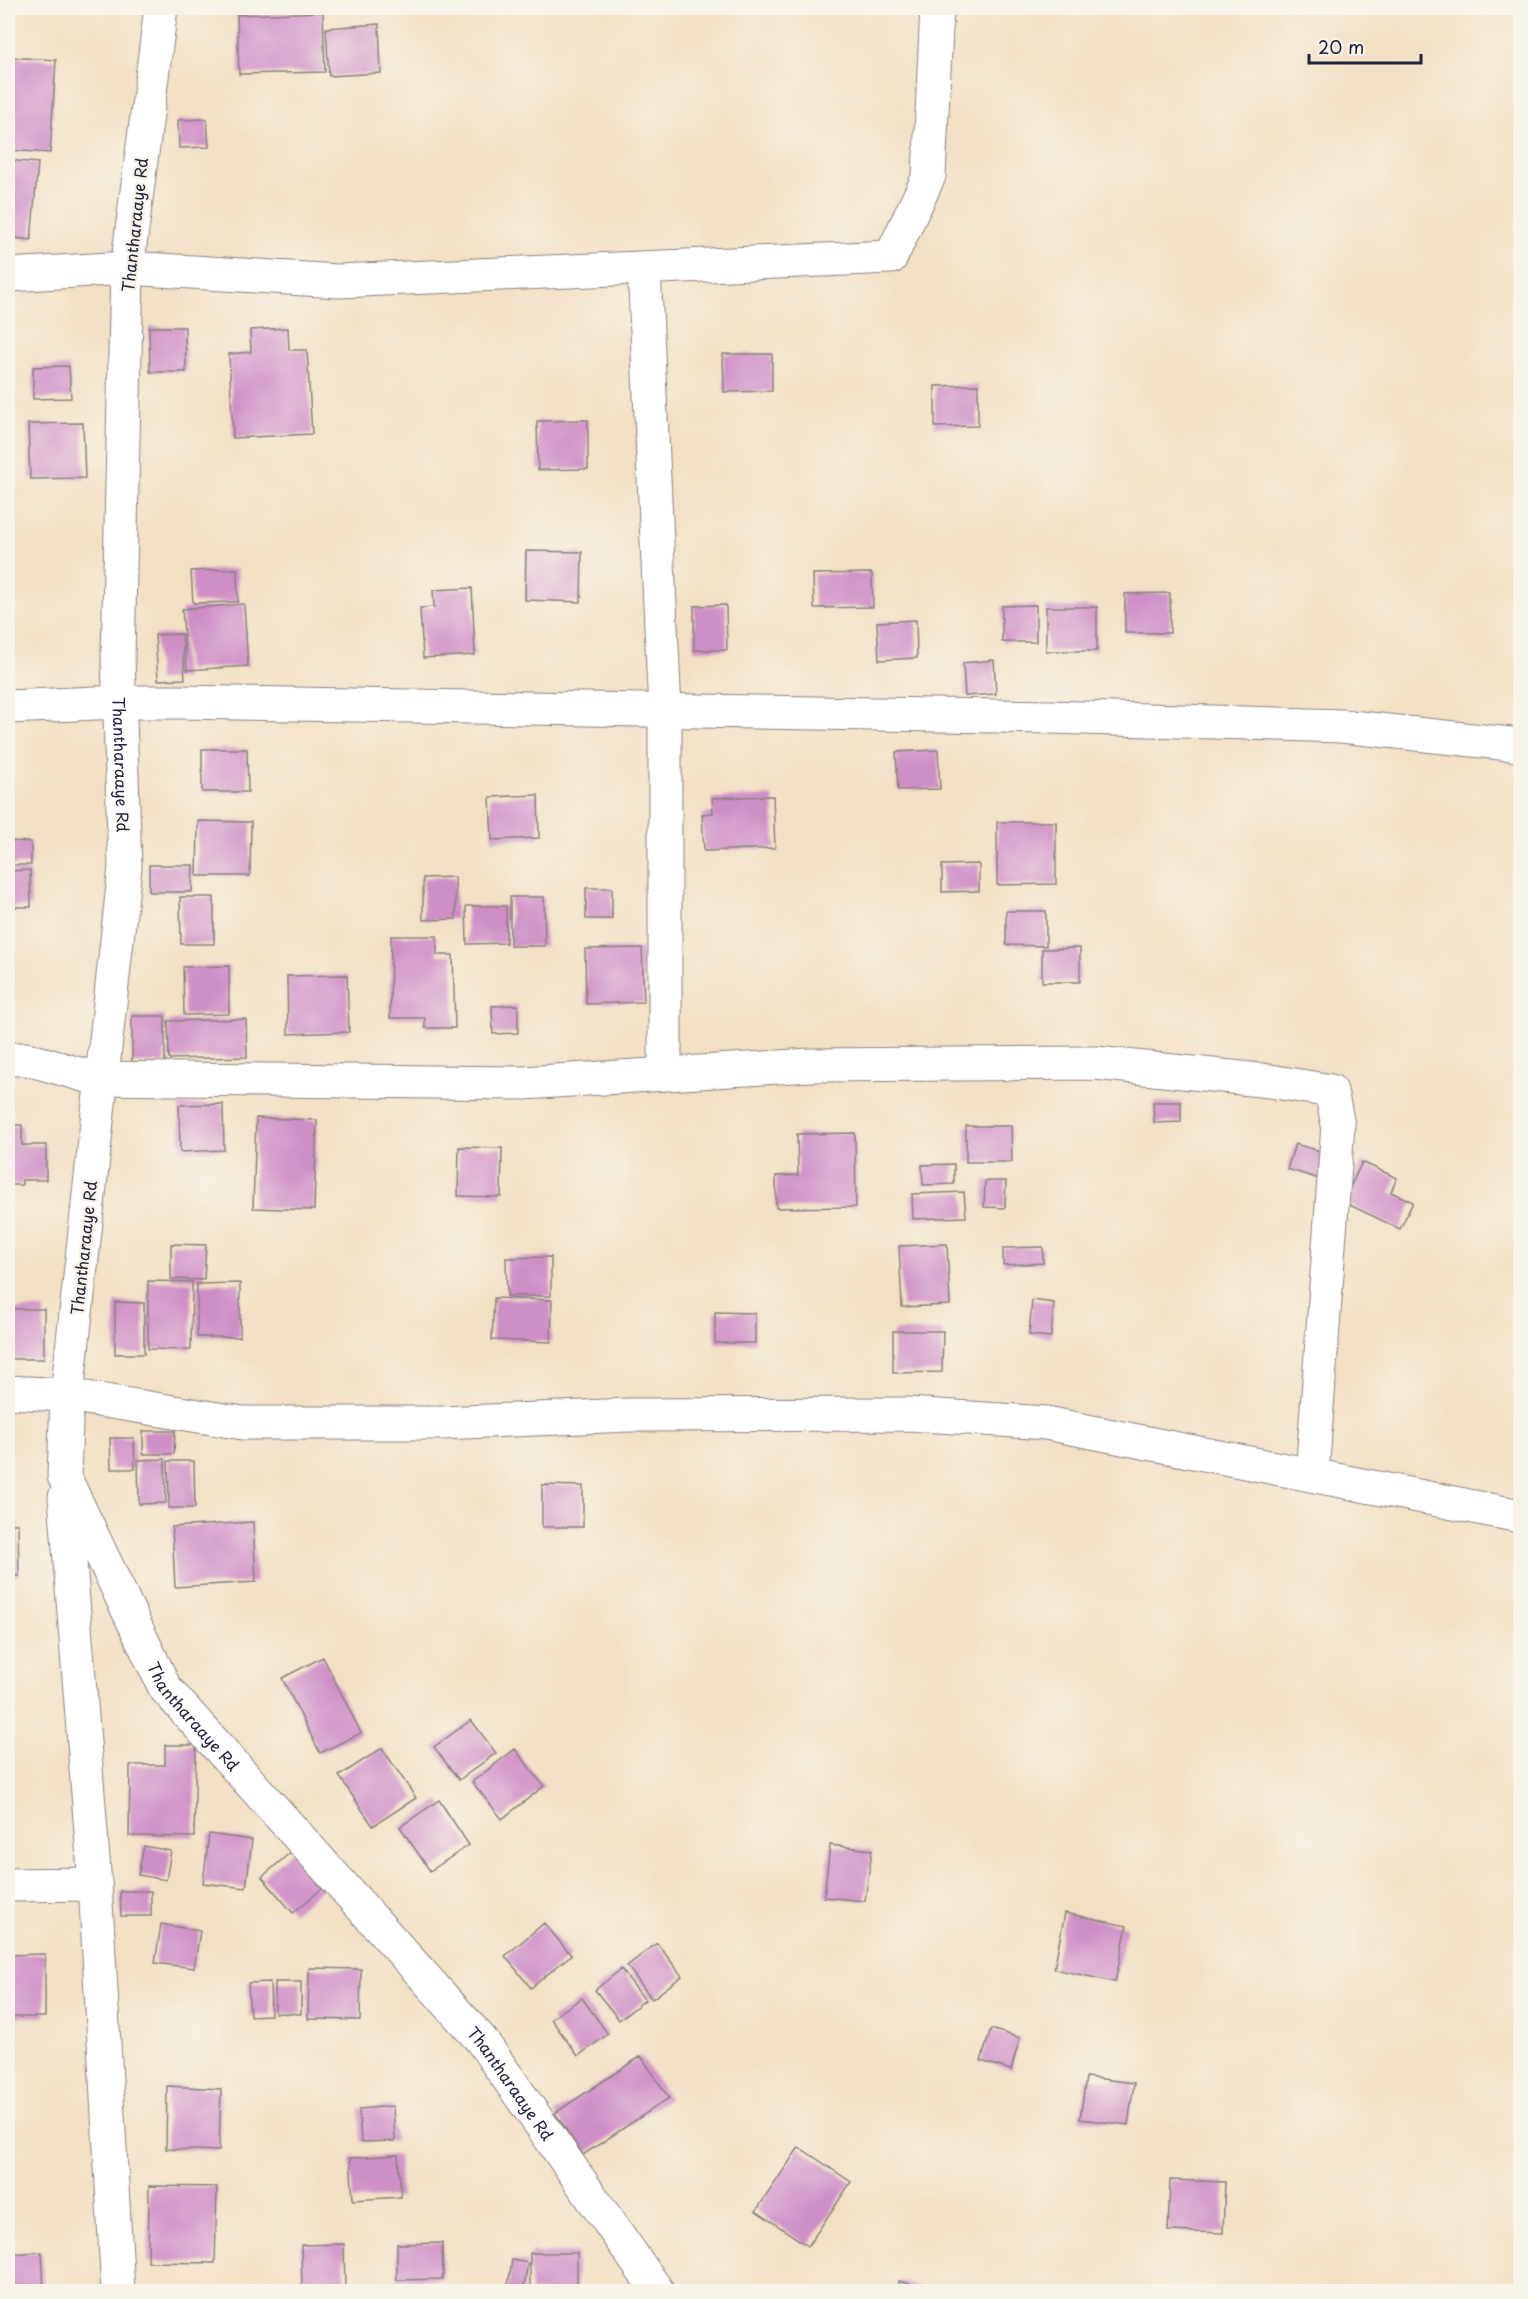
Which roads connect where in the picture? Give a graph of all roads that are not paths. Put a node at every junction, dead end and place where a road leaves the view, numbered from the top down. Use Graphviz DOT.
graph roads {
  1 [pos="161,8"];
  2 [pos="937,8"];
  3 [pos="127,268"];
  4 [pos="644,268"];
  5 [pos="8,274"];
  6 [pos="119,702"];
  7 [pos="8,707"];
  8 [pos="665,710"];
  9 [pos="1521,745"];
  10 [pos="8,1059"];
  11 [pos="665,1073"];
  12 [pos="102,1077"];
  13 [pos="8,1392"];
  14 [pos="67,1395"];
  15 [pos="1312,1475"];
  16 [pos="64,1476"];
  17 [pos="1521,1516"];
  18 [pos="95,1884"];
  19 [pos="8,1885"];
  20 [pos="118,2292"];
  21 [pos="658,2292"];
  1 -- 3 [label="street, Thantharaaye Rd"];
  2 -- 4 [label="street"];
  3 -- 4 [label="street"];
  3 -- 5 [label="street"];
  3 -- 6 [label="street, Thantharaaye Rd"];
  4 -- 8 [label="street"];
  6 -- 7 [label="street"];
  6 -- 8 [label="street"];
  6 -- 12 [label="street, Thantharaaye Rd"];
  8 -- 9 [label="street"];
  8 -- 11 [label="street"];
  10 -- 12 [label="street"];
  11 -- 12 [label="street"];
  11 -- 15 [label="street"];
  12 -- 14 [label="street, Thantharaaye Rd"];
  13 -- 14 [label="street"];
  14 -- 15 [label="street"];
  14 -- 16 [label="street, Thantharaaye Rd"];
  15 -- 17 [label="street"];
  16 -- 18 [label="street"];
  16 -- 21 [label="street, Thantharaaye Rd"];
  18 -- 19 [label="street"];
  18 -- 20 [label="street"];
}
